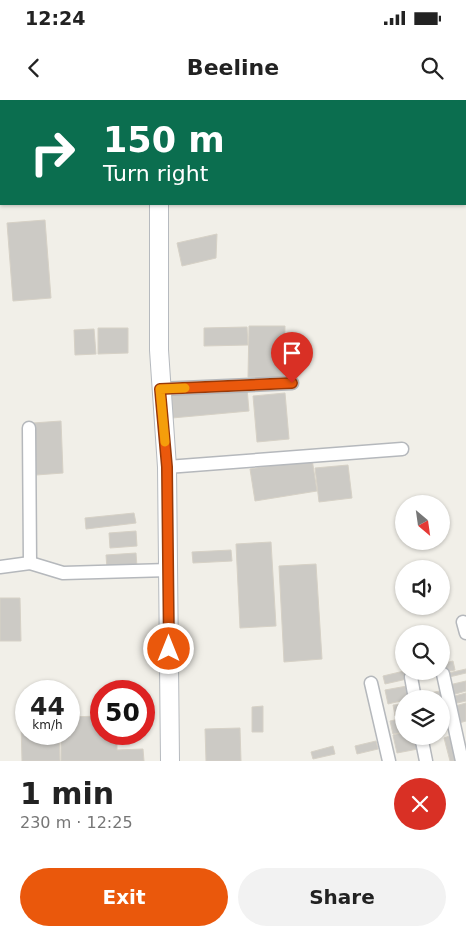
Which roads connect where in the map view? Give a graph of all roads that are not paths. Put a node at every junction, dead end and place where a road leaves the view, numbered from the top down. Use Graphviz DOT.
graph roads {
  1 [pos="159,205"];
  2 [pos="292,383"];
  3 [pos="160,389"];
  4 [pos="29,428"];
  5 [pos="402,449"];
  6 [pos="167,467"];
  7 [pos="30,563"];
  8 [pos="0,567"];
  9 [pos="169,570"];
  10 [pos="444,680"];
  11 [pos="371,683"];
  12 [pos="423,745"];
  13 [pos="170,761"];
  14 [pos="389,761"];
  15 [pos="426,761"];
  16 [pos="462,761"];
  1 -- 3 [label="main road"];
  2 -- 3 [label="street"];
  3 -- 6 [label="main road"];
  4 -- 7 [label="street"];
  5 -- 6 [label="street"];
  6 -- 9 [label="main road"];
  7 -- 8 [label="street"];
  7 -- 9 [label="street"];
  9 -- 13 [label="main road"];
  10 -- 16 [label="street"];
  11 -- 14 [label="street"];
  12 -- 15 [label="street"];
}
